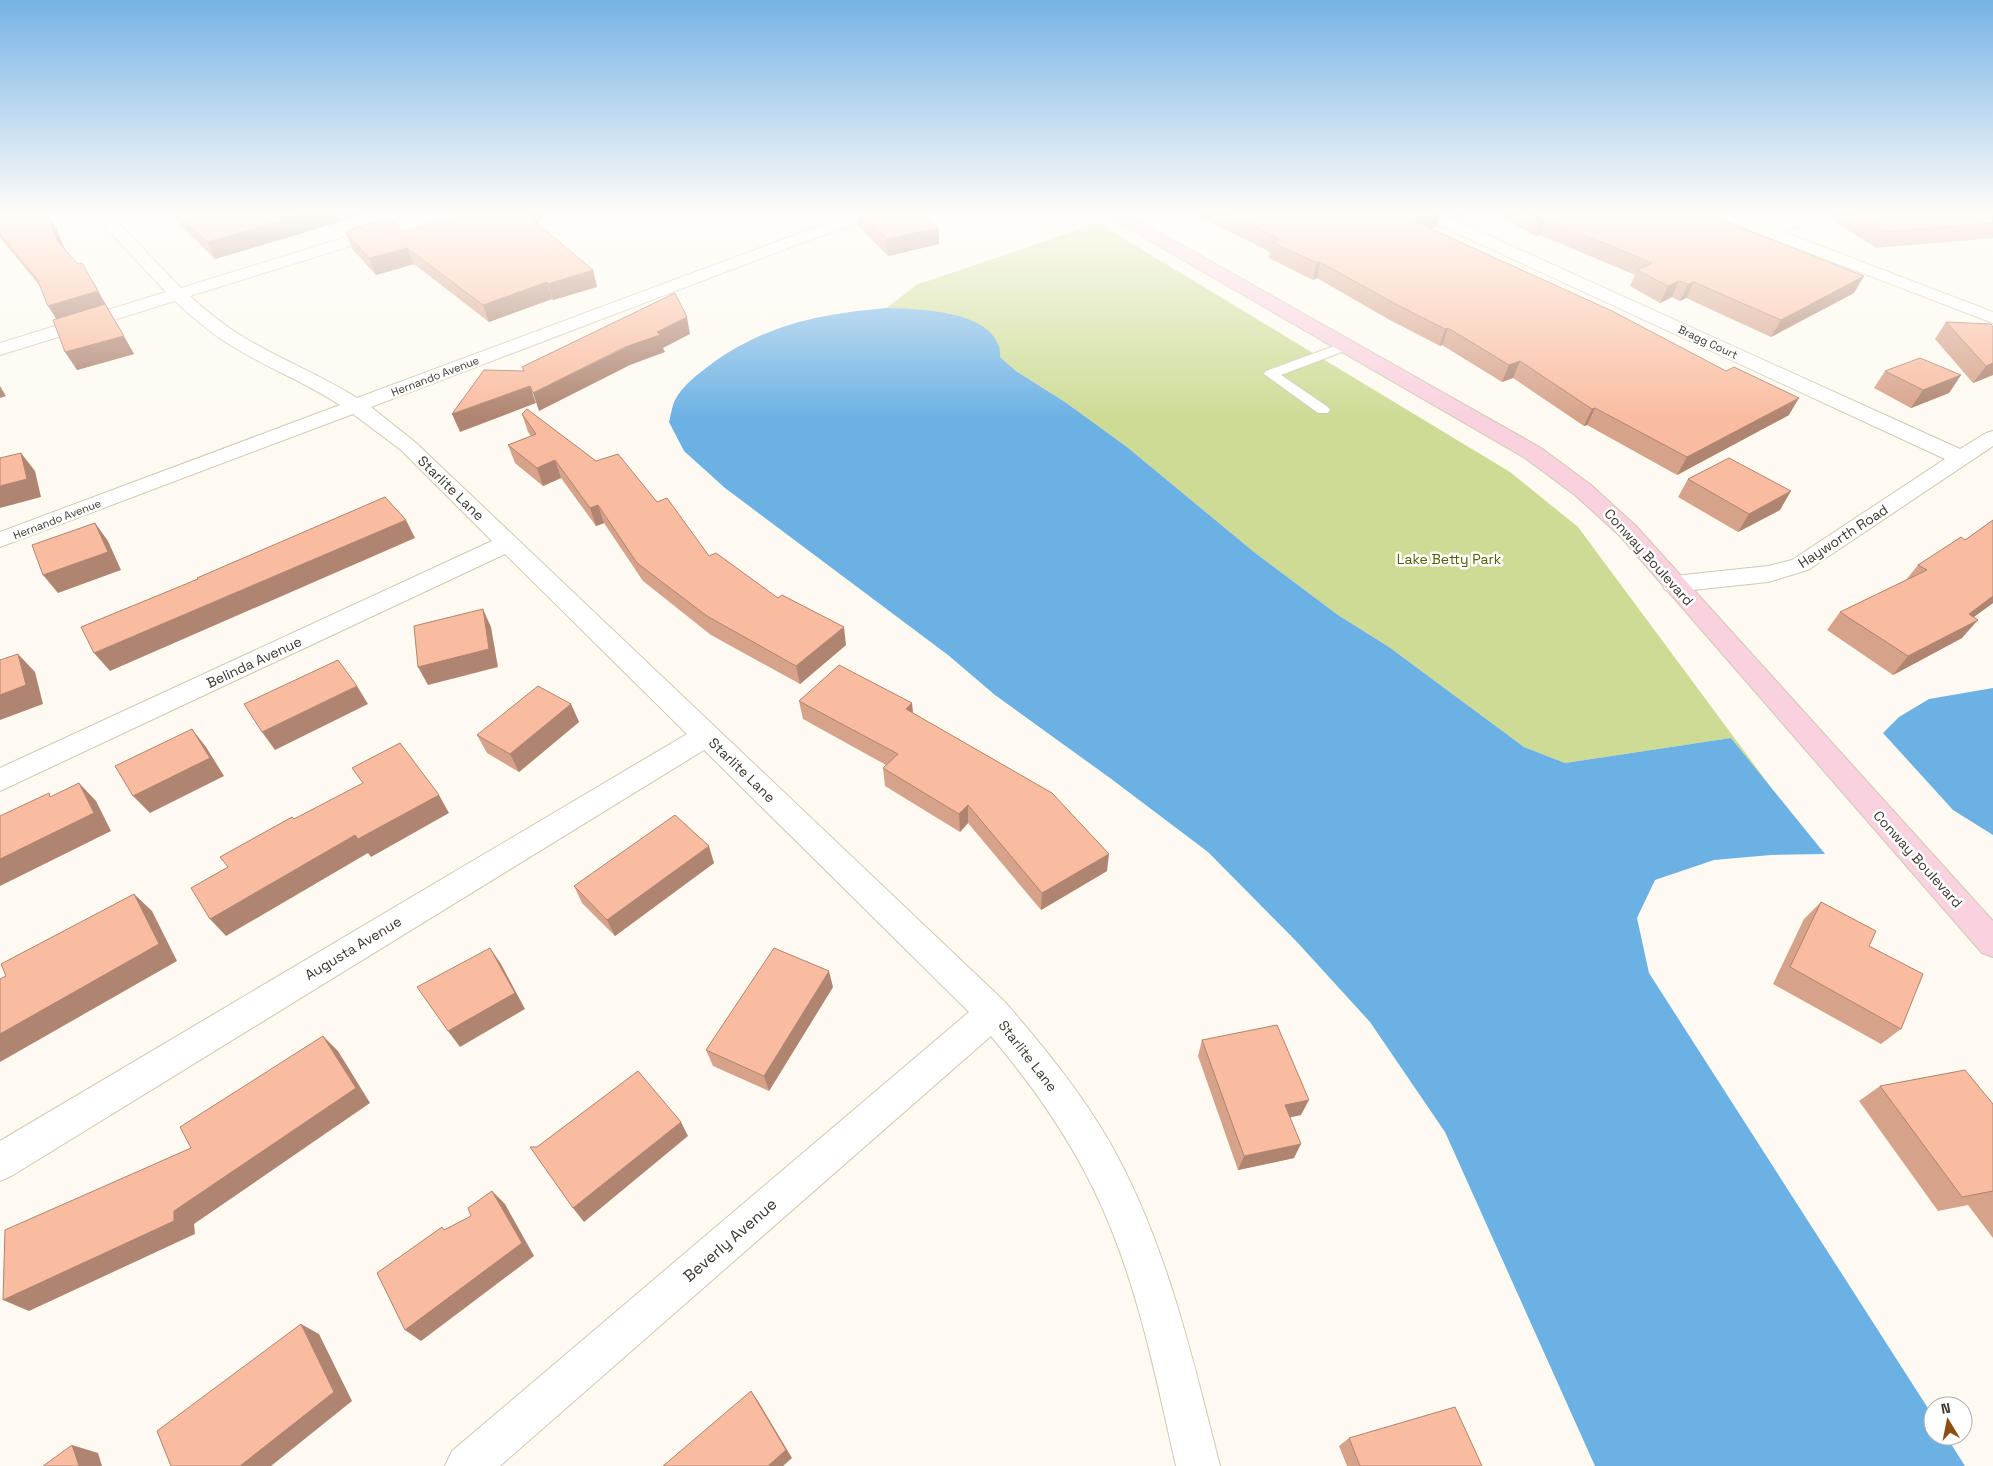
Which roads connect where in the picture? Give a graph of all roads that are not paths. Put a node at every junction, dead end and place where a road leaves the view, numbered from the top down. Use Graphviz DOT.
graph roads {
  1 [pos="165,282"];
  2 [pos="217,282"];
  3 [pos="683,282"];
  4 [pos="1234,282"];
  5 [pos="1577,282"];
  6 [pos="1900,282"];
  7 [pos="177,295"];
  8 [pos="1993,318"];
  9 [pos="1345,346"];
  10 [pos="0,349"];
  11 [pos="356,406"];
  12 [pos="1323,410"];
  13 [pos="1993,437"];
  14 [pos="1961,458"];
  15 [pos="0,540"];
  16 [pos="508,543"];
  17 [pos="1674,584"];
  18 [pos="707,735"];
  19 [pos="0,780"];
  20 [pos="1993,943"];
  21 [pos="994,1013"];
  22 [pos="0,1162"];
  23 [pos="468,1466"];
  24 [pos="1198,1466"];
  1 -- 7 [label="street, Starlite Lane"];
  2 -- 7 [label="street"];
  3 -- 11 [label="street, Hernando Avenue"];
  4 -- 9 [label="street, Conway Boulevard"];
  5 -- 14 [label="street, Bragg Court"];
  6 -- 8 [label="street"];
  7 -- 10 [label="street"];
  7 -- 11 [label="street, Starlite Lane"];
  9 -- 12 [label="lane"];
  9 -- 17 [label="street, Conway Boulevard"];
  11 -- 15 [label="street, Hernando Avenue"];
  11 -- 16 [label="street, Starlite Lane"];
  13 -- 14 [label="street, Hayworth Road"];
  14 -- 17 [label="street, Hayworth Road"];
  16 -- 18 [label="street, Starlite Lane"];
  16 -- 19 [label="street, Belinda Avenue"];
  17 -- 20 [label="street, Conway Boulevard"];
  18 -- 21 [label="street, Starlite Lane"];
  18 -- 22 [label="street, Augusta Avenue"];
  21 -- 23 [label="street, Beverly Avenue"];
  21 -- 24 [label="street, Starlite Lane"];
}
